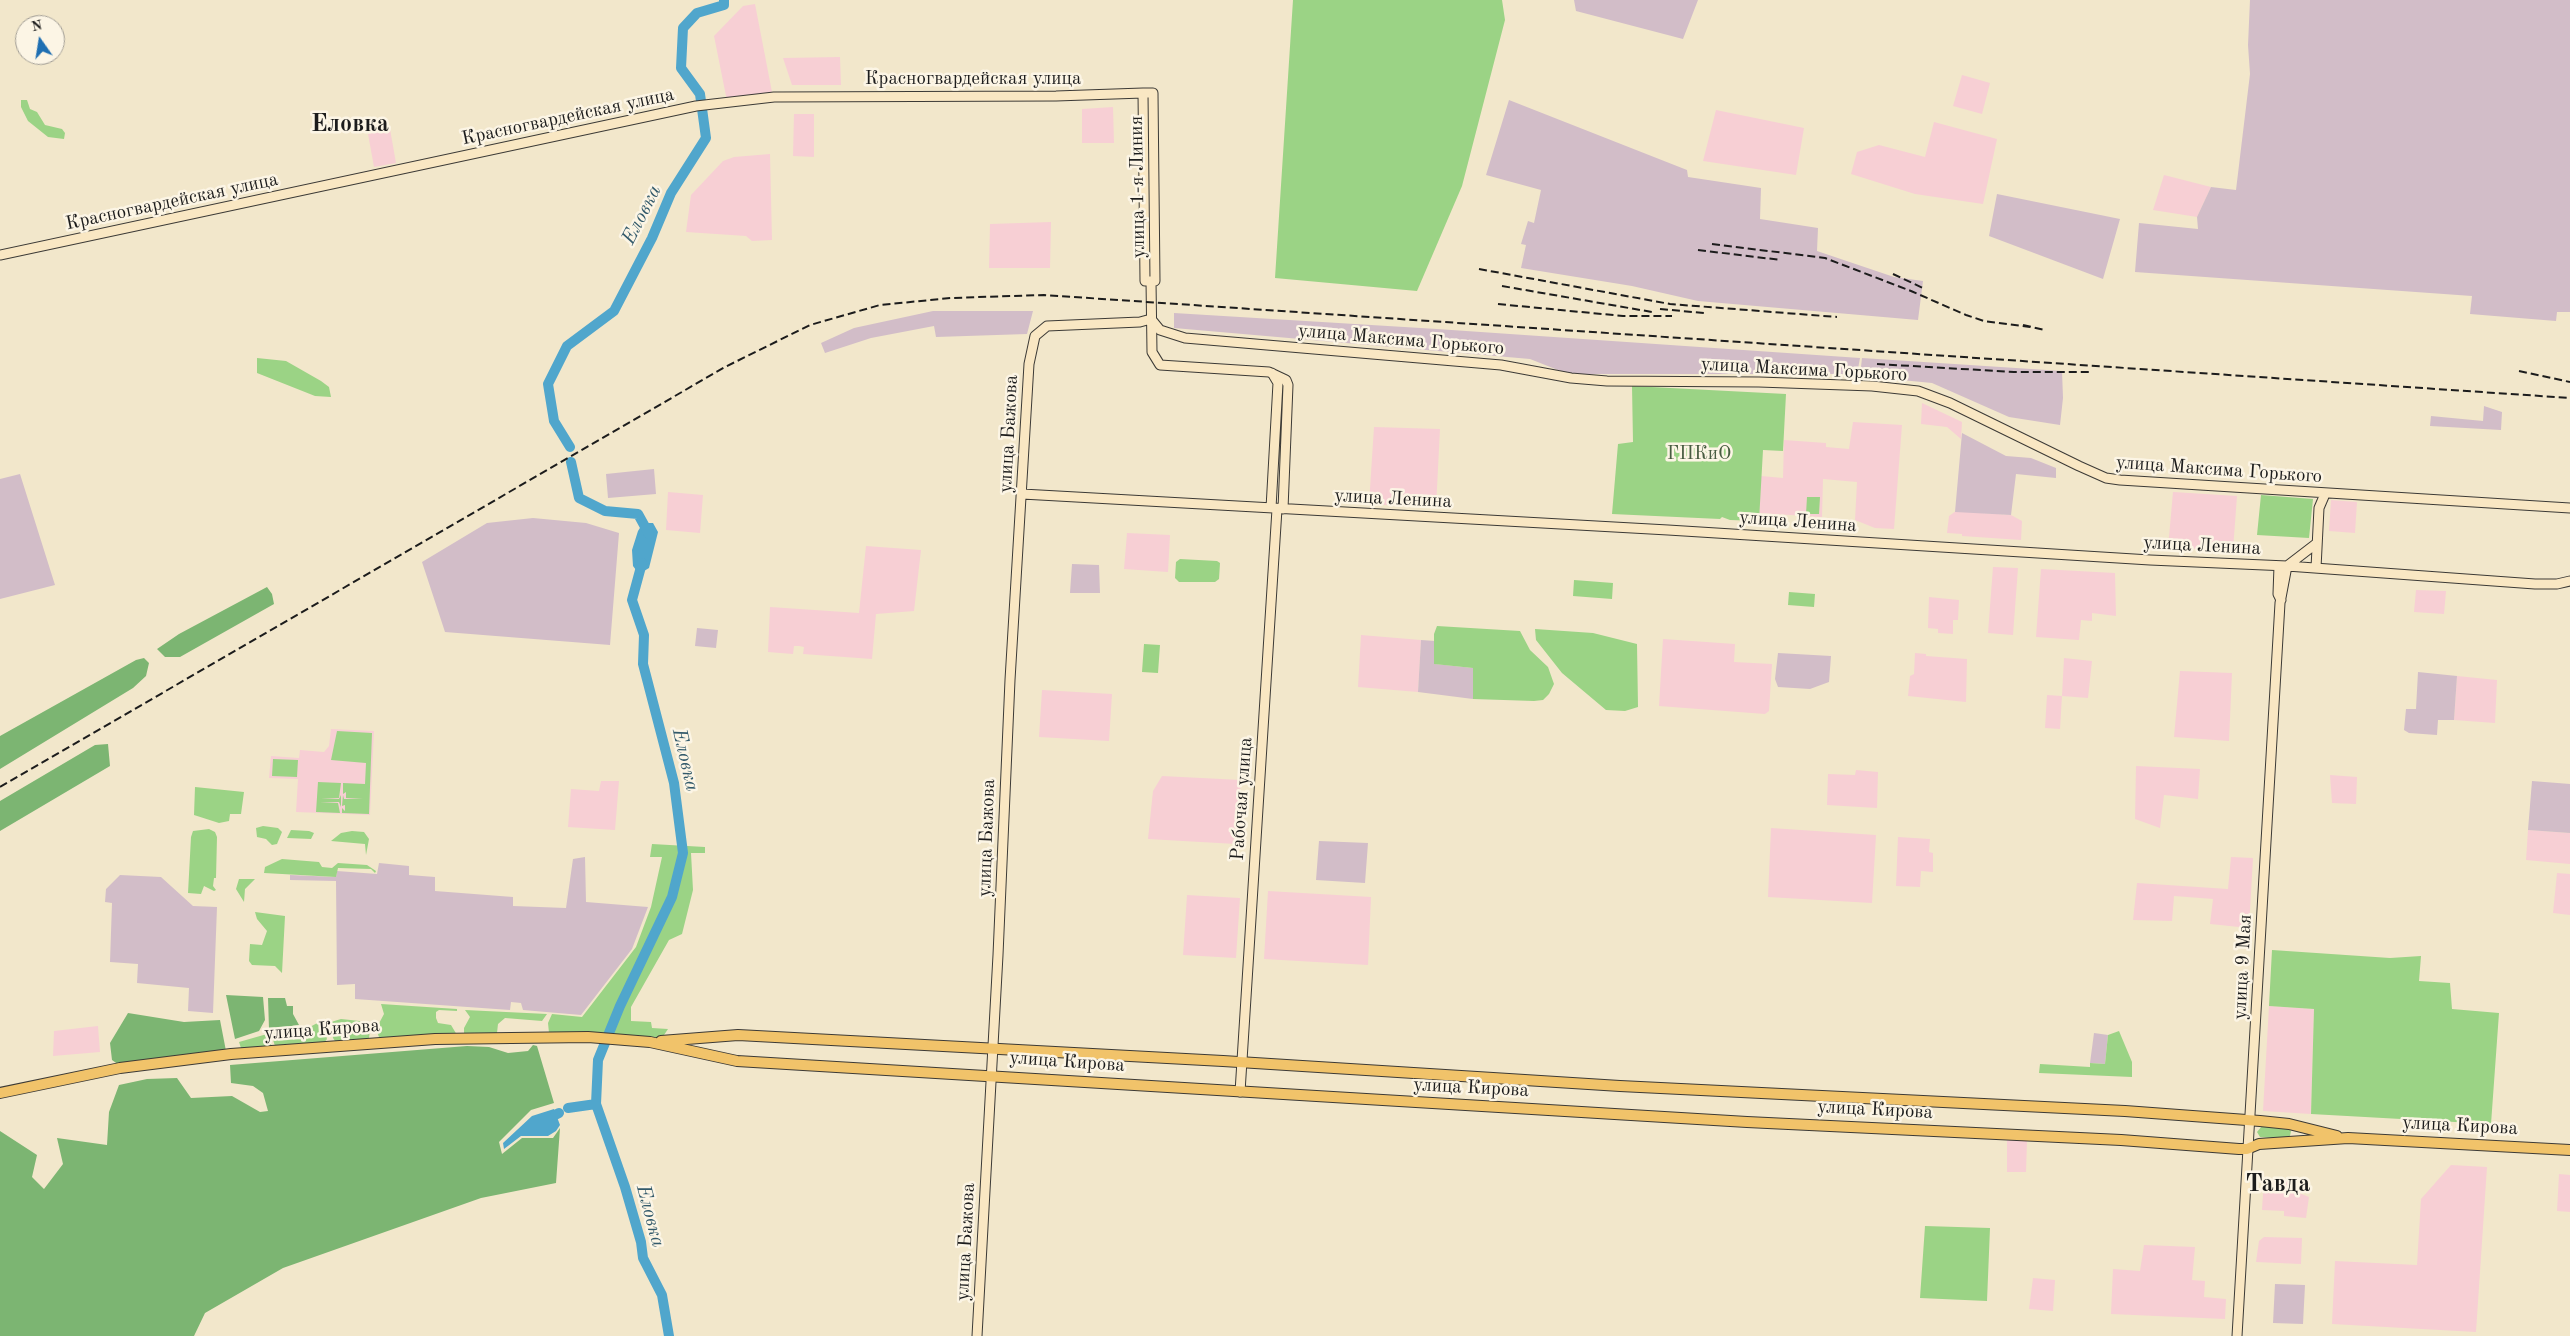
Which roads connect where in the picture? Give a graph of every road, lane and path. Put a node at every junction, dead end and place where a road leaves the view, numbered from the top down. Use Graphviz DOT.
graph roads {
  1 [pos="1148,93"];
  2 [pos="0,255"];
  3 [pos="1151,319"];
  4 [pos="1269,372"];
  5 [pos="1022,494"];
  6 [pos="2325,494"];
  7 [pos="2570,508"];
  8 [pos="1277,509"];
  9 [pos="2317,543"];
  10 [pos="2283,566"];
  11 [pos="2316,568"];
  12 [pos="2570,581"];
  13 [pos="650,1042"];
  14 [pos="993,1048"];
  15 [pos="1242,1063"];
  16 [pos="992,1075"];
  17 [pos="1240,1092"];
  18 [pos="0,1093"];
  19 [pos="2250,1120"];
  20 [pos="2289,1124"];
  21 [pos="2348,1138"];
  22 [pos="2290,1143"];
  23 [pos="2247,1149"];
  24 [pos="2570,1150"];
  25 [pos="978,1336"];
  26 [pos="2237,1336"];
  1 -- 2 [label="street, Красногвардейская улица"];
  1 -- 3 [label="street, улица 1-я Линия"];
  3 -- 4 [label="street, улица 1-я Линия"];
  3 -- 5 [label="street, улица Бажова"];
  3 -- 6 [label="street, улица Максима Горького"];
  4 -- 8 [label="street, Рабочая улица"];
  4 -- 8 [label="street, Рабочая улица"];
  5 -- 8 [label="street, улица Ленина"];
  5 -- 14 [label="street, улица Бажова"];
  6 -- 7 [label="street, улица Максима Горького"];
  6 -- 9 [label="street"];
  8 -- 10 [label="street, улица Ленина"];
  8 -- 15 [label="street, Рабочая улица"];
  9 -- 10 [label="street"];
  9 -- 11 [label="street"];
  10 -- 11 [label="street, улица Ленина"];
  10 -- 19 [label="street, улица 9 Мая"];
  11 -- 12 [label="street, улица Ленина"];
  13 -- 14 [label="main road, улица Кирова"];
  13 -- 16 [label="main road, улица Кирова"];
  13 -- 18 [label="main road, улица Кирова"];
  14 -- 15 [label="main road, улица Кирова"];
  14 -- 16 [label="street, улица Бажова"];
  15 -- 17 [label="street, Рабочая улица"];
  15 -- 19 [label="main road, улица Кирова"];
  16 -- 17 [label="main road, улица Кирова"];
  16 -- 25 [label="street, улица Бажова"];
  17 -- 23 [label="main road, улица Кирова"];
  19 -- 20 [label="main road, улица Кирова"];
  19 -- 23 [label="street, улица 9 Мая"];
  20 -- 21 [label="main road, улица Кирова"];
  20 -- 22 [label="main road"];
  21 -- 22 [label="main road, улица Кирова"];
  21 -- 24 [label="main road, улица Кирова"];
  22 -- 23 [label="main road, улица Кирова"];
  23 -- 26 [label="street, улица 9 Мая"];
}
